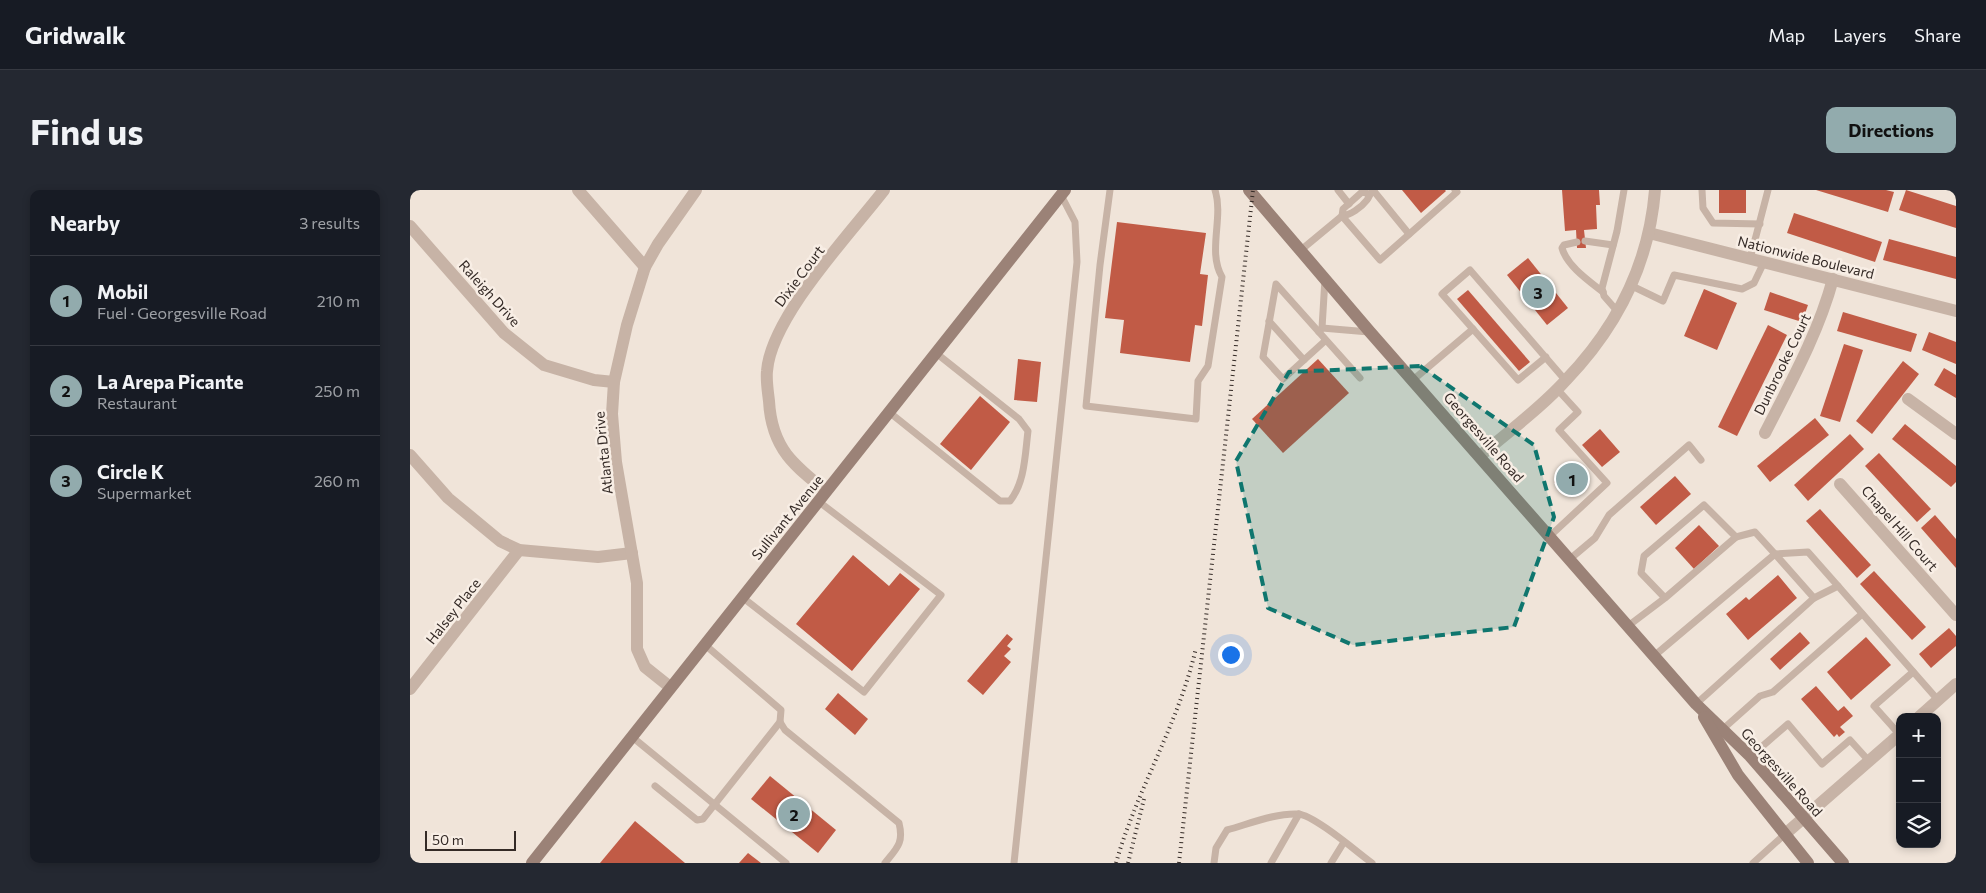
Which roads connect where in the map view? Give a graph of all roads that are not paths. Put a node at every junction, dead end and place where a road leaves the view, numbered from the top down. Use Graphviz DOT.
graph roads {
  1 [pos="578,190"];
  2 [pos="696,190"];
  3 [pos="884,190"];
  4 [pos="1110,190"];
  5 [pos="1215,190"];
  6 [pos="1250,190"];
  7 [pos="1338,190"];
  8 [pos="1455,190"];
  9 [pos="1624,190"];
  10 [pos="1656,190"];
  11 [pos="1702,190"];
  12 [pos="1768,190"];
  13 [pos="1372,191"];
  14 [pos="1063,192"];
  15 [pos="1349,204"];
  16 [pos="1342,216"];
  17 [pos="1760,224"];
  18 [pos="410,226"];
  19 [pos="1649,233"];
  20 [pos="1409,234"];
  21 [pos="1585,241"];
  22 [pos="1577,242"];
  23 [pos="1613,245"];
  24 [pos="1301,250"];
  25 [pos="1750,259"];
  26 [pos="1764,262"];
  27 [pos="645,267"];
  28 [pos="1325,279"];
  29 [pos="1833,279"];
  30 [pos="1632,286"];
  31 [pos="1603,292"];
  32 [pos="1956,311"];
  33 [pos="1618,312"];
  34 [pos="1269,321"];
  35 [pos="1473,329"];
  36 [pos="1320,330"];
  37 [pos="1370,332"];
  38 [pos="1326,340"];
  39 [pos="936,353"];
  40 [pos="1546,357"];
  41 [pos="1304,360"];
  42 [pos="1360,378"];
  43 [pos="1413,380"];
  44 [pos="614,382"];
  45 [pos="1562,385"];
  46 [pos="1908,399"];
  47 [pos="889,412"];
  48 [pos="1765,432"];
  49 [pos="1956,434"];
  50 [pos="410,454"];
  51 [pos="1480,456"];
  52 [pos="1701,460"];
  53 [pos="1840,484"];
  54 [pos="822,496"];
  55 [pos="1550,536"];
  56 [pos="1736,537"];
  57 [pos="519,550"];
  58 [pos="632,553"];
  59 [pos="1775,554"];
  60 [pos="1570,559"];
  61 [pos="1838,586"];
  62 [pos="742,597"];
  63 [pos="1665,598"];
  64 [pos="1814,598"];
  65 [pos="1862,614"];
  66 [pos="1956,614"];
  67 [pos="1628,626"];
  68 [pos="704,644"];
  69 [pos="1654,656"];
  70 [pos="1913,672"];
  71 [pos="1956,684"];
  72 [pos="411,686"];
  73 [pos="670,687"];
  74 [pos="1938,700"];
  75 [pos="1696,704"];
  76 [pos="1923,713"];
  77 [pos="780,722"];
  78 [pos="1723,729"];
  79 [pos="1896,731"];
  80 [pos="631,736"];
  81 [pos="1896,737"];
  82 [pos="1750,757"];
  83 [pos="1869,761"];
  84 [pos="655,786"];
  85 [pos="714,804"];
  86 [pos="1300,814"];
  87 [pos="1803,818"];
  88 [pos="1784,835"];
  89 [pos="1344,842"];
  90 [pos="532,863"];
  91 [pos="786,863"];
  92 [pos="885,863"];
  93 [pos="1014,863"];
  94 [pos="1214,863"];
  95 [pos="1271,863"];
  96 [pos="1331,863"];
  97 [pos="1372,863"];
  98 [pos="1753,863"];
  99 [pos="1808,863"];
  100 [pos="1843,863"];
  1 -- 27 [label="street"];
  2 -- 27 [label="street, Atlanta Drive"];
  3 -- 54 [label="street, Dixie Court"];
  4 -- 5 [label="lane"];
  6 -- 24 [label="main road, Georgesville Road"];
  7 -- 15 [label="lane"];
  8 -- 20 [label="lane"];
  9 -- 23 [label="lane"];
  10 -- 19 [label="street"];
  11 -- 17 [label="lane"];
  12 -- 17 [label="lane"];
  13 -- 15 [label="lane"];
  13 -- 16 [label="lane"];
  13 -- 20 [label="lane"];
  14 -- 39 [label="main road, Sullivant Avenue"];
  14 -- 93 [label="lane"];
  15 -- 16 [label="lane"];
  16 -- 20 [label="lane"];
  16 -- 24 [label="lane"];
  17 -- 25 [label="lane"];
  18 -- 44 [label="street, Raleigh Drive"];
  19 -- 25 [label="street, Nationwide Boulevard"];
  19 -- 30 [label="street"];
  21 -- 23 [label="lane"];
  22 -- 31 [label="lane"];
  23 -- 31 [label="lane"];
  24 -- 28 [label="main road, Georgesville Road"];
  25 -- 26 [label="street, Nationwide Boulevard"];
  26 -- 29 [label="street, Nationwide Boulevard"];
  26 -- 30 [label="lane"];
  27 -- 44 [label="street, Atlanta Drive"];
  28 -- 36 [label="lane"];
  28 -- 37 [label="main road, Georgesville Road"];
  29 -- 32 [label="street, Nationwide Boulevard"];
  29 -- 48 [label="street, Dunbrooke Court"];
  30 -- 33 [label="street"];
  31 -- 33 [label="lane"];
  33 -- 45 [label="street"];
  34 -- 36 [label="lane"];
  34 -- 41 [label="lane"];
  34 -- 41 [label="lane"];
  35 -- 40 [label="lane"];
  35 -- 40 [label="lane"];
  35 -- 43 [label="lane"];
  36 -- 37 [label="lane"];
  36 -- 38 [label="lane"];
  37 -- 43 [label="main road, Georgesville Road"];
  38 -- 41 [label="lane"];
  38 -- 42 [label="lane"];
  39 -- 47 [label="main road, Sullivant Avenue"];
  39 -- 47 [label="lane"];
  40 -- 45 [label="lane"];
  43 -- 51 [label="main road, Georgesville Road"];
  44 -- 58 [label="street, Atlanta Drive"];
  45 -- 51 [label="street"];
  45 -- 55 [label="lane"];
  46 -- 49 [label="street"];
  47 -- 54 [label="main road, Sullivant Avenue"];
  50 -- 57 [label="street"];
  51 -- 55 [label="main road, Georgesville Road"];
  52 -- 60 [label="lane"];
  53 -- 66 [label="street, Chapel Hill Court"];
  54 -- 62 [label="main road, Sullivant Avenue"];
  54 -- 62 [label="lane"];
  55 -- 60 [label="main road, Georgesville Road"];
  56 -- 59 [label="lane"];
  56 -- 63 [label="lane"];
  56 -- 63 [label="lane"];
  57 -- 58 [label="street"];
  57 -- 72 [label="street, Halsey Place"];
  58 -- 73 [label="street, Atlanta Drive"];
  59 -- 61 [label="lane"];
  59 -- 64 [label="lane"];
  59 -- 69 [label="lane"];
  60 -- 67 [label="main road, Georgesville Road"];
  61 -- 64 [label="lane"];
  61 -- 65 [label="lane"];
  62 -- 68 [label="main road, Sullivant Avenue"];
  63 -- 67 [label="lane"];
  64 -- 75 [label="lane"];
  65 -- 70 [label="lane"];
  65 -- 78 [label="lane"];
  67 -- 69 [label="main road, Georgesville Road"];
  68 -- 73 [label="main road, Sullivant Avenue"];
  68 -- 77 [label="lane"];
  69 -- 75 [label="main road, Georgesville Road"];
  70 -- 74 [label="lane"];
  70 -- 79 [label="lane"];
  71 -- 74 [label="street"];
  73 -- 80 [label="main road, Sullivant Avenue"];
  74 -- 76 [label="street"];
  75 -- 78 [label="main road, Georgesville Road"];
  75 -- 88 [label="main road, Georgesville Road"];
  77 -- 85 [label="lane"];
  77 -- 92 [label="lane"];
  78 -- 82 [label="main road, Georgesville Road"];
  80 -- 85 [label="lane"];
  80 -- 90 [label="main road, Sullivant Avenue"];
  81 -- 83 [label="street"];
  82 -- 83 [label="lane"];
  82 -- 87 [label="main road, Georgesville Road"];
  83 -- 87 [label="street"];
  84 -- 85 [label="lane"];
  85 -- 91 [label="lane"];
  86 -- 89 [label="lane"];
  86 -- 94 [label="lane"];
  86 -- 95 [label="lane"];
  87 -- 88 [label="street"];
  87 -- 100 [label="main road, Georgesville Road"];
  88 -- 98 [label="lane"];
  88 -- 99 [label="main road, Georgesville Road"];
  89 -- 96 [label="lane"];
  89 -- 97 [label="lane"];
}
